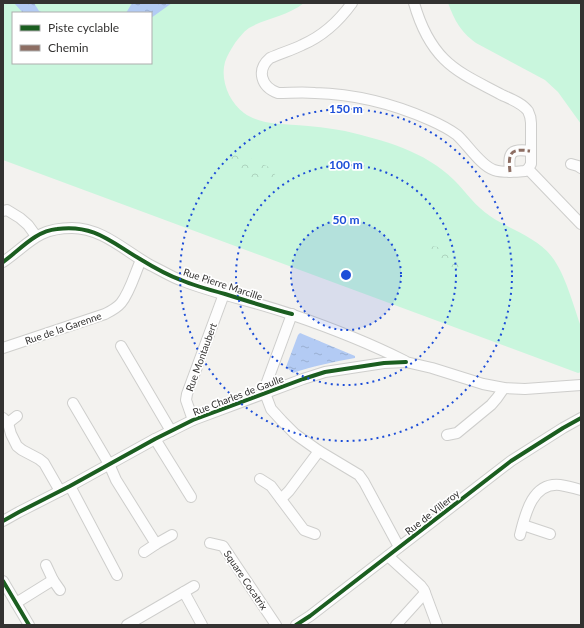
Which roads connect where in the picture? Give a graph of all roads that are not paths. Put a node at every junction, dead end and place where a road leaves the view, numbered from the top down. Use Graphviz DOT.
graph roads {
  1 [pos="352,3"];
  2 [pos="414,3"];
  3 [pos="530,151"];
  4 [pos="571,164"];
  5 [pos="581,168"];
  6 [pos="528,169"];
  7 [pos="510,172"];
  8 [pos="3,211"];
  9 [pos="581,224"];
  10 [pos="36,236"];
  11 [pos="141,260"];
  12 [pos="3,262"];
  13 [pos="224,294"];
  14 [pos="292,314"];
  15 [pos="121,346"];
  16 [pos="3,348"];
  17 [pos="406,362"];
  18 [pos="581,385"];
  19 [pos="504,388"];
  20 [pos="265,393"];
  21 [pos="73,403"];
  22 [pos="17,416"];
  23 [pos="581,418"];
  24 [pos="5,420"];
  25 [pos="194,420"];
  26 [pos="172,431"];
  27 [pos="447,435"];
  28 [pos="155,439"];
  29 [pos="319,451"];
  30 [pos="109,464"];
  31 [pos="260,479"];
  32 [pos="70,486"];
  33 [pos="60,490"];
  34 [pos="581,490"];
  35 [pos="190,491"];
  36 [pos="281,499"];
  37 [pos="3,521"];
  38 [pos="522,525"];
  39 [pos="315,534"];
  40 [pos="550,534"];
  41 [pos="172,535"];
  42 [pos="520,535"];
  43 [pos="210,543"];
  44 [pos="156,544"];
  45 [pos="399,547"];
  46 [pos="144,552"];
  47 [pos="388,556"];
  48 [pos="46,565"];
  49 [pos="116,575"];
  50 [pos="53,580"];
  51 [pos="3,581"];
  52 [pos="194,586"];
  53 [pos="60,590"];
  54 [pos="184,592"];
  55 [pos="425,593"];
  56 [pos="16,603"];
  57 [pos="29,625"];
  58 [pos="127,625"];
  59 [pos="202,625"];
  60 [pos="276,625"];
  61 [pos="296,625"];
  62 [pos="396,625"];
  63 [pos="437,625"];
  1 -- 7 [label="street"];
  2 -- 3 [label="street"];
  3 -- 6 [label="street"];
  3 -- 7 [label="street"];
  4 -- 5 [label="street"];
  6 -- 7 [label="street"];
  6 -- 9 [label="street"];
  8 -- 10 [label="street"];
  10 -- 11 [label="street, Rue Pierre Marcille"];
  10 -- 12 [label="street, Rue Pierre Marcille"];
  11 -- 13 [label="street, Rue Pierre Marcille"];
  11 -- 16 [label="street, Rue de la Garenne"];
  13 -- 14 [label="street, Rue Pierre Marcille"];
  13 -- 25 [label="street, Rue Montaubert"];
  14 -- 17 [label="street, Rue Pierre Marcille"];
  14 -- 20 [label="street"];
  15 -- 26 [label="street"];
  17 -- 19 [label="street, Rue Charles de Gaulle"];
  17 -- 20 [label="street, Rue Charles de Gaulle"];
  18 -- 19 [label="street, Rue Charles de Gaulle"];
  19 -- 27 [label="street"];
  20 -- 25 [label="street, Rue Charles de Gaulle"];
  20 -- 29 [label="street"];
  21 -- 30 [label="street"];
  22 -- 24 [label="street"];
  23 -- 45 [label="street, Rue de Villeroy"];
  24 -- 33 [label="street"];
  25 -- 26 [label="street, Rue Charles de Gaulle"];
  26 -- 28 [label="street, Rue Charles de Gaulle"];
  28 -- 30 [label="street, Rue Charles de Gaulle"];
  28 -- 35 [label="street"];
  29 -- 36 [label="street"];
  29 -- 45 [label="street"];
  30 -- 32 [label="street, Rue Charles de Gaulle"];
  30 -- 44 [label="street"];
  31 -- 36 [label="street"];
  32 -- 33 [label="street, Rue Charles de Gaulle"];
  32 -- 49 [label="street"];
  33 -- 37 [label="street, Rue Charles de Gaulle"];
  34 -- 38 [label="street"];
  36 -- 39 [label="street"];
  38 -- 40 [label="street"];
  38 -- 42 [label="street"];
  41 -- 44 [label="street"];
  43 -- 60 [label="street, Square Cocatrix"];
  44 -- 46 [label="street"];
  45 -- 47 [label="street, Rue de Villeroy"];
  47 -- 55 [label="street"];
  47 -- 61 [label="street, Rue de Villeroy"];
  48 -- 50 [label="street"];
  50 -- 53 [label="street"];
  50 -- 56 [label="street"];
  51 -- 56 [label="street"];
  52 -- 54 [label="street"];
  54 -- 58 [label="street"];
  54 -- 59 [label="street"];
  55 -- 62 [label="street"];
  55 -- 63 [label="street"];
  56 -- 57 [label="street"];
}
